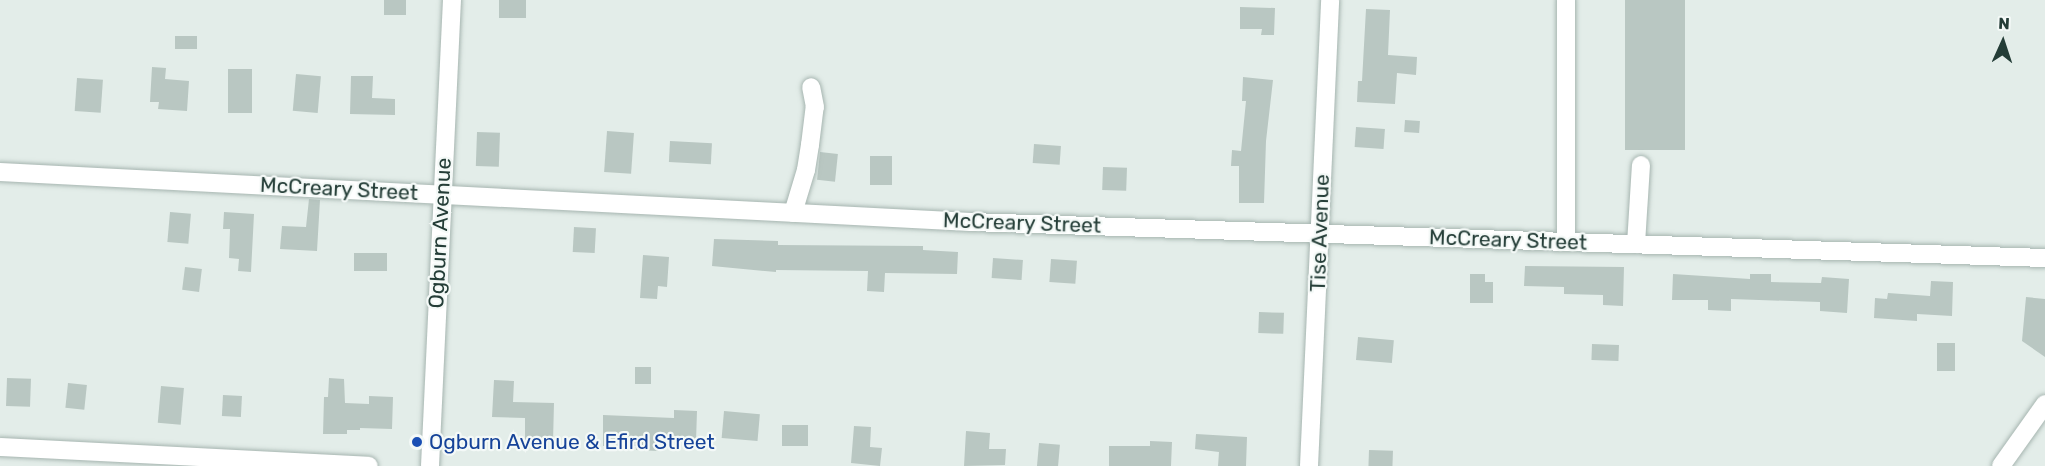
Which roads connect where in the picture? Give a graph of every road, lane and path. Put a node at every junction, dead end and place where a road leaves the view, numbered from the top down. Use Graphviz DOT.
graph roads {
  1 [pos="452,0"];
  2 [pos="1330,0"];
  3 [pos="1566,0"];
  4 [pos="811,87"];
  5 [pos="1641,165"];
  6 [pos="0,172"];
  7 [pos="442,195"];
  8 [pos="793,213"];
  9 [pos="1320,234"];
  10 [pos="1566,242"];
  11 [pos="1636,244"];
  12 [pos="2045,258"];
  13 [pos="2045,404"];
  14 [pos="0,447"];
  15 [pos="369,466"];
  16 [pos="430,466"];
  17 [pos="1309,466"];
  18 [pos="2001,466"];
  1 -- 7 [label="street, Ogburn Avenue"];
  2 -- 9 [label="street, Tise Avenue"];
  3 -- 10 [label="street"];
  4 -- 8 [label="street"];
  5 -- 11 [label="street"];
  6 -- 7 [label="street, McCreary Street"];
  7 -- 8 [label="street, McCreary Street"];
  7 -- 16 [label="street, Ogburn Avenue"];
  8 -- 9 [label="street, McCreary Street"];
  9 -- 10 [label="street, McCreary Street"];
  9 -- 17 [label="street, Tise Avenue"];
  10 -- 11 [label="street, McCreary Street"];
  11 -- 12 [label="street, McCreary Street"];
  13 -- 18 [label="street"];
  14 -- 15 [label="street"];
}
